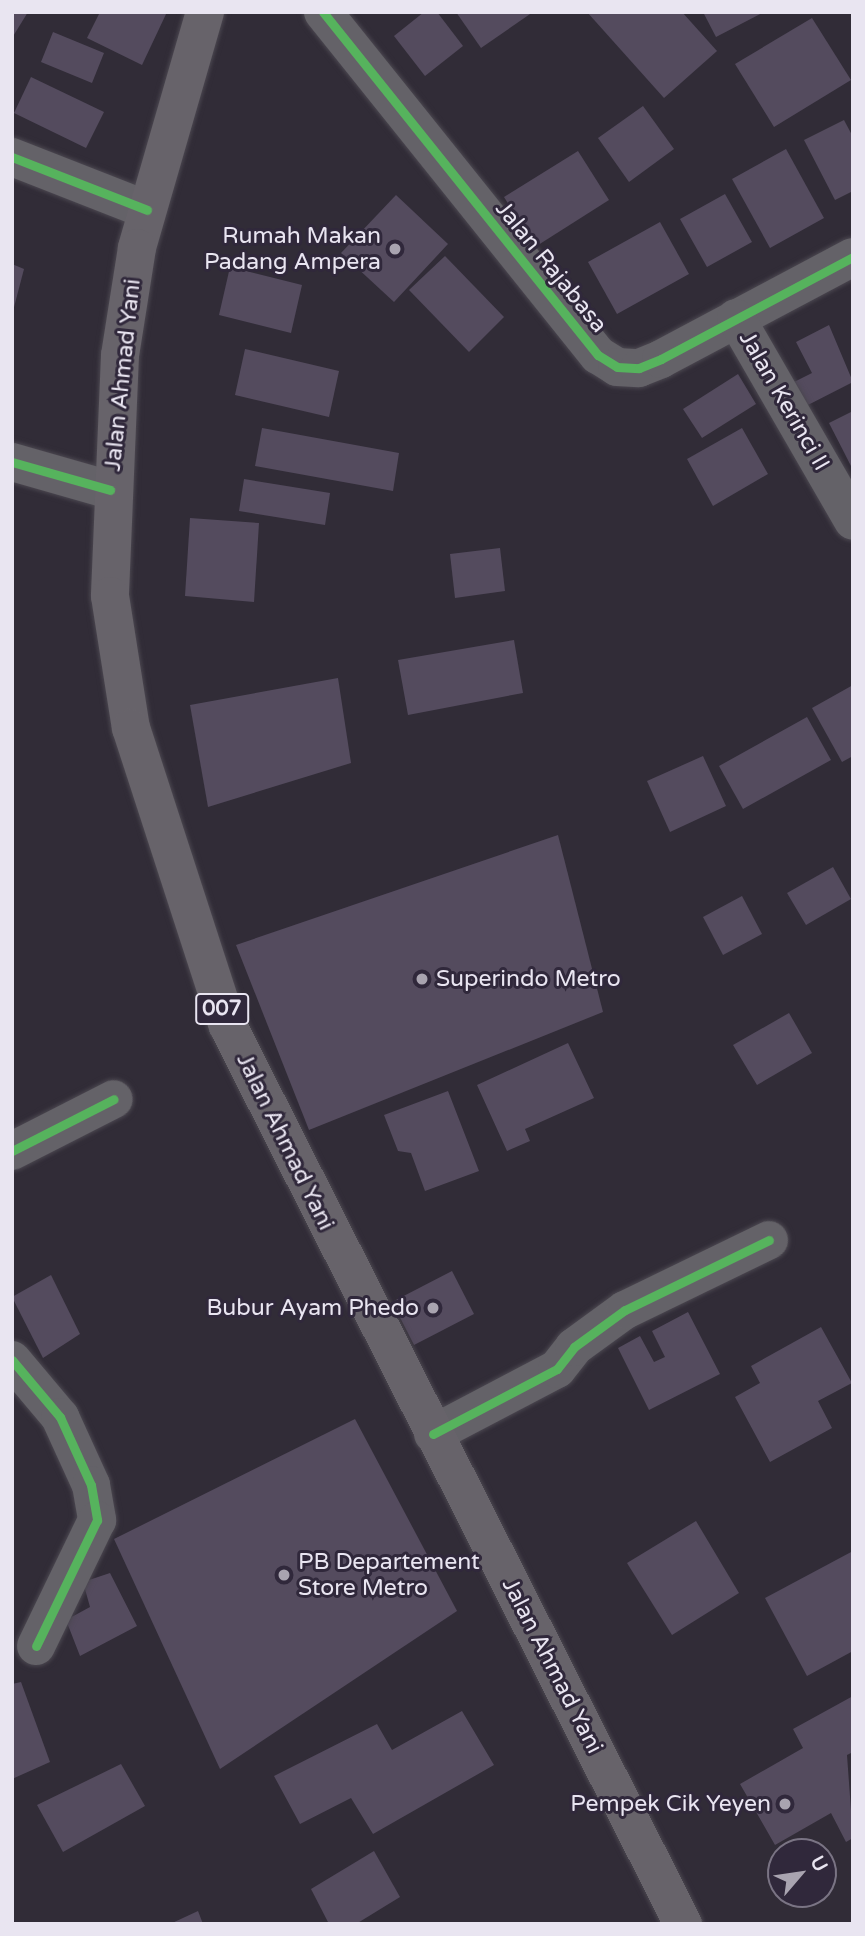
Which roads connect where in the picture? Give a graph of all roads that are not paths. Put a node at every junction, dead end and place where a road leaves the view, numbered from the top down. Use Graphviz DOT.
graph roads {
  1 [pos="205,12"];
  2 [pos="323,12"];
  3 [pos="12,157"];
  4 [pos="147,210"];
  5 [pos="853,257"];
  6 [pos="736,318"];
  7 [pos="12,462"];
  8 [pos="110,490"];
  9 [pos="853,521"];
  10 [pos="114,1099"];
  11 [pos="12,1151"];
  12 [pos="769,1240"];
  13 [pos="12,1360"];
  14 [pos="433,1434"];
  15 [pos="36,1646"];
  16 [pos="683,1924"];
  1 -- 4 [label="main road, Jalan Ahmad Yani / 007"];
  2 -- 6 [label="street, Jalan Rajabasa"];
  3 -- 4 [label="street"];
  4 -- 8 [label="main road, Jalan Ahmad Yani / 007"];
  5 -- 6 [label="street, Jalan Rajabasa"];
  6 -- 9 [label="street, Jalan Kerinci II"];
  7 -- 8 [label="street"];
  8 -- 14 [label="main road, Jalan Ahmad Yani / 007"];
  10 -- 11 [label="street"];
  12 -- 14 [label="street"];
  13 -- 15 [label="street"];
  14 -- 16 [label="main road, Jalan Ahmad Yani / 007"];
}
